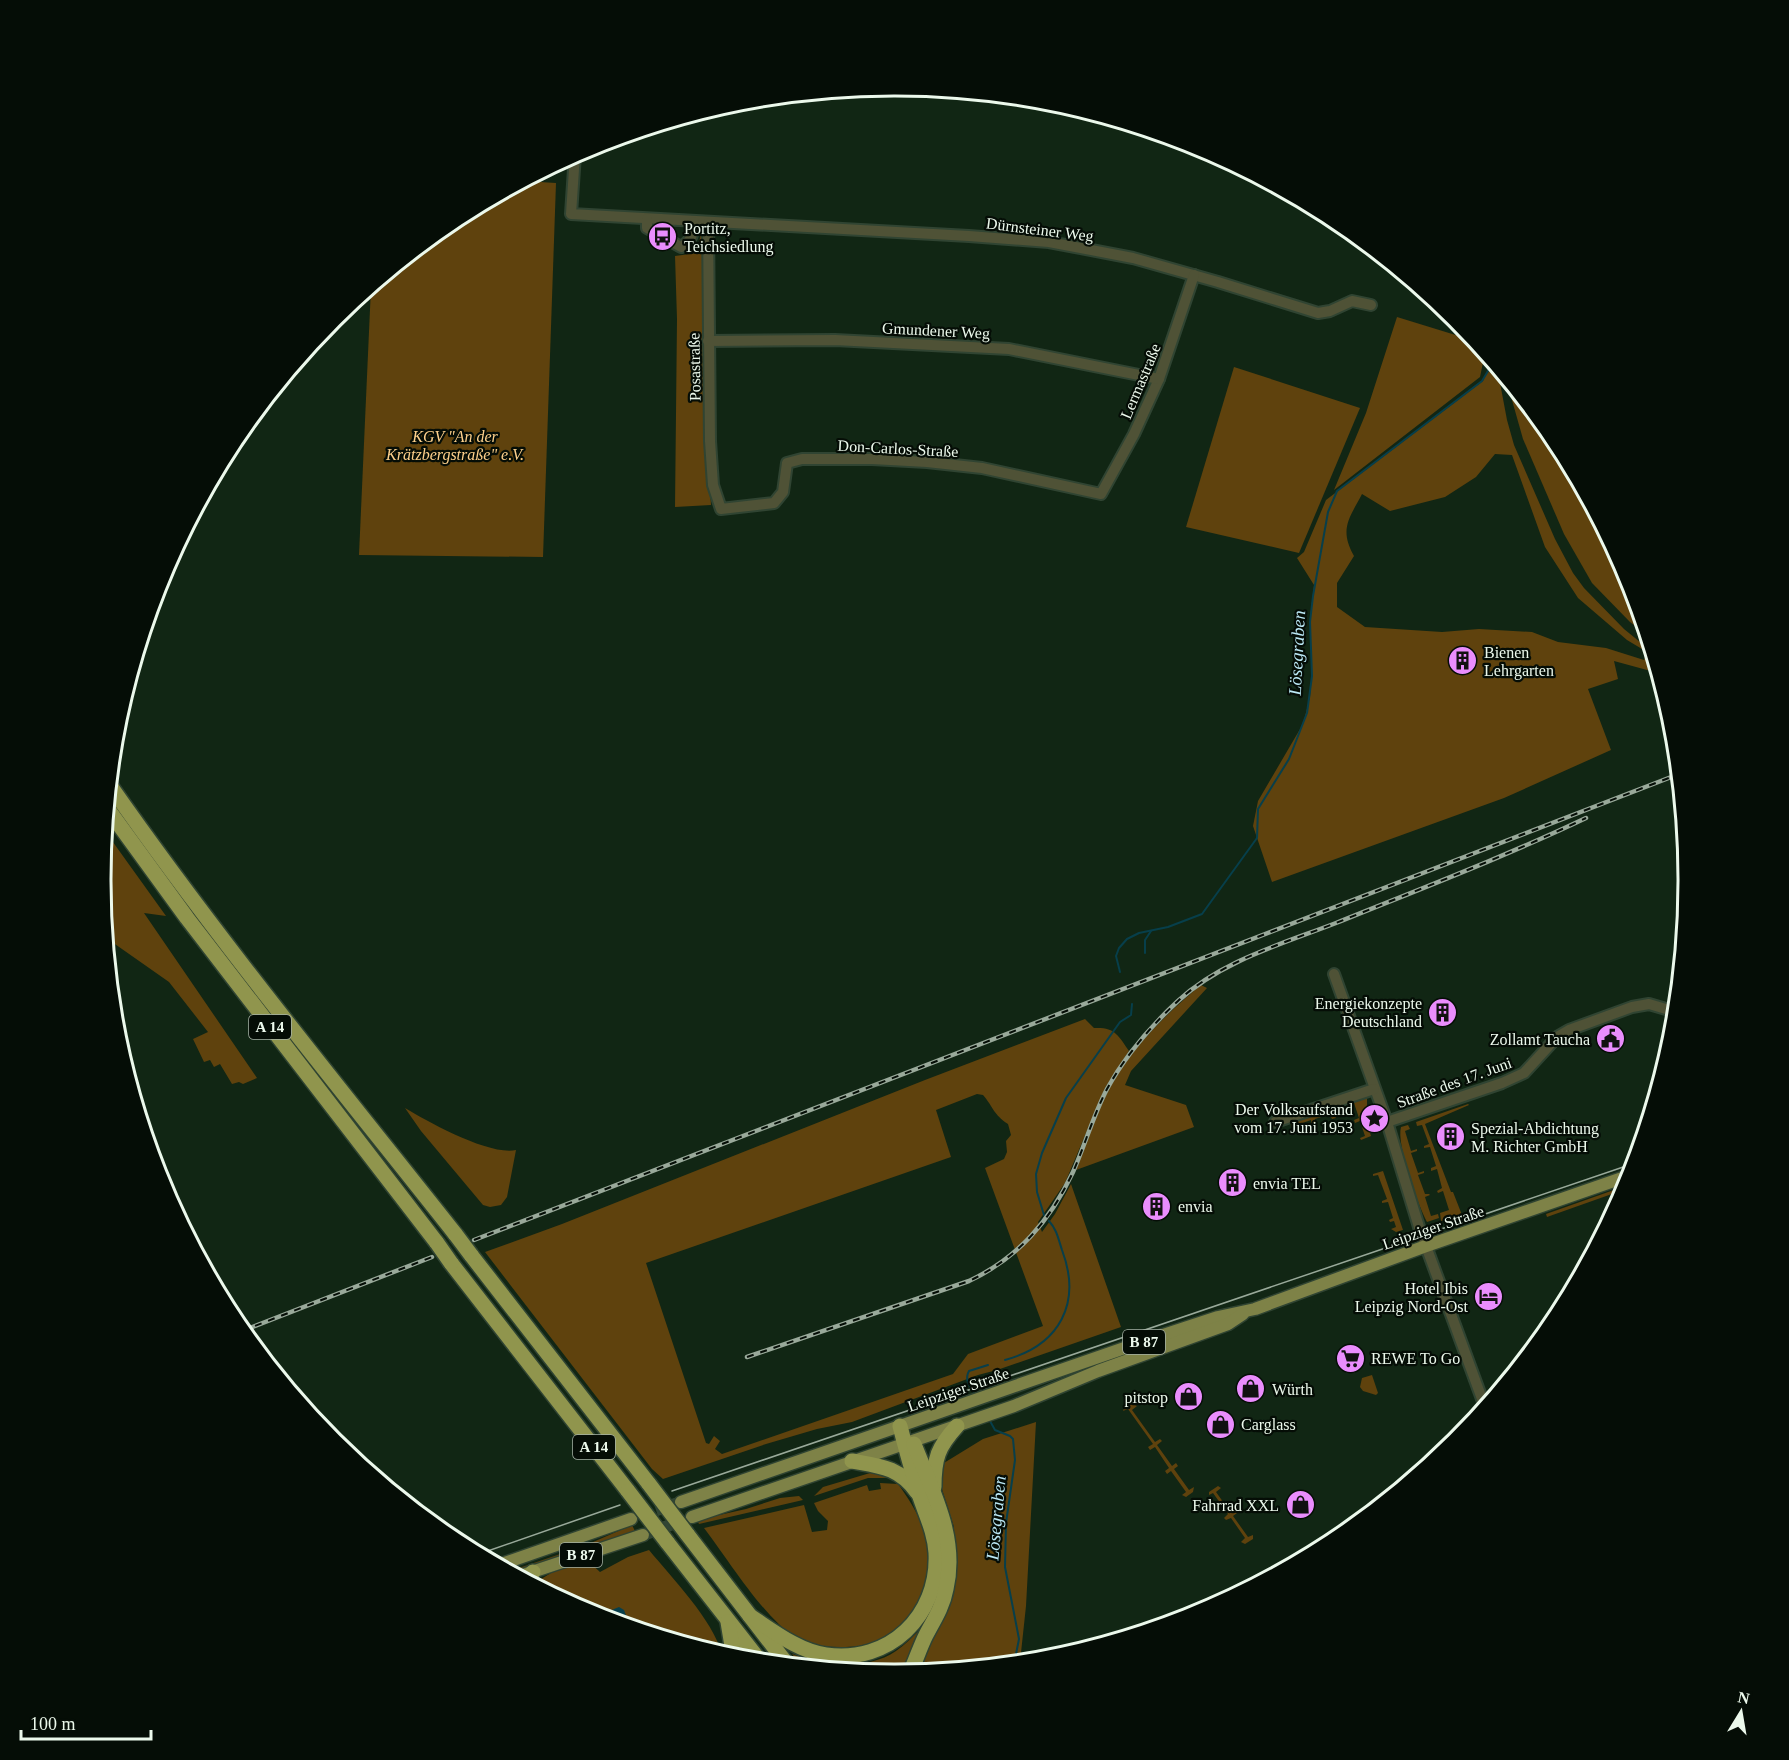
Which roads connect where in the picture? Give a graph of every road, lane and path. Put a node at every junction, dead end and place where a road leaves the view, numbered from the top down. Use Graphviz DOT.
graph roads {
  1 [pos="574,165"];
  2 [pos="647,219"];
  3 [pos="694,222"];
  4 [pos="708,223"];
  5 [pos="1194,275"];
  6 [pos="1371,305"];
  7 [pos="708,341"];
  8 [pos="1160,379"];
  9 [pos="1101,494"];
  10 [pos="722,509"];
  11 [pos="116,792"];
  12 [pos="113,817"];
  13 [pos="1334,974"];
  14 [pos="1667,1009"];
  15 [pos="1374,1089"];
  16 [pos="1275,1122"];
  17 [pos="1387,1122"];
  18 [pos="1619,1179"];
  19 [pos="1426,1246"];
  20 [pos="1247,1312"];
  21 [pos="1482,1399"];
  22 [pos="903,1425"];
  23 [pos="957,1426"];
  24 [pos="909,1442"];
  25 [pos="852,1461"];
  26 [pos="927,1493"];
  27 [pos="681,1502"];
  28 [pos="693,1517"];
  29 [pos="631,1519"];
  30 [pos="643,1535"];
  31 [pos="508,1562"];
  32 [pos="531,1574"];
  33 [pos="750,1616"];
  34 [pos="728,1619"];
  35 [pos="732,1647"];
  36 [pos="752,1651"];
  37 [pos="780,1655"];
  38 [pos="914,1663"];
  1 -- 2 [label="street, Dürnsteiner Weg"];
  2 -- 3 [label="street, Dürnsteiner Weg"];
  2 -- 3 [label="street"];
  3 -- 4 [label="street, Dürnsteiner Weg"];
  4 -- 5 [label="street, Dürnsteiner Weg"];
  4 -- 7 [label="street, Posastraße"];
  5 -- 6 [label="street, Dürnsteiner Weg"];
  5 -- 8 [label="street, Lermastraße"];
  7 -- 8 [label="street, Gmundener Weg"];
  7 -- 10 [label="street, Posastraße"];
  8 -- 9 [label="street, Lermastraße"];
  9 -- 10 [label="street, Don-Carlos-Straße"];
  11 -- 33 [label="highway, A 14, bridge"];
  12 -- 34 [label="highway, A 14, bridge"];
  13 -- 15 [label="street"];
  14 -- 17 [label="street, Straße des 17. Juni"];
  15 -- 16 [label="street"];
  15 -- 17 [label="street"];
  17 -- 19 [label="street, Straße des 17. Juni"];
  18 -- 19 [label="main road, Leipziger Straße / B 87"];
  19 -- 20 [label="main road, Leipziger Straße / B 87"];
  19 -- 21 [label="street, Straße des 17. Juni"];
  20 -- 22 [label="main road, Leipziger Straße / B 87"];
  20 -- 23 [label="main road, Leipziger Straße / B 87"];
  22 -- 24 [label="highway"];
  22 -- 27 [label="main road, Leipziger Straße / B 87"];
  23 -- 24 [label="main road, B 87"];
  23 -- 26 [label="highway"];
  24 -- 25 [label="main road, B 87"];
  24 -- 26 [label="highway"];
  25 -- 26 [label="highway"];
  25 -- 28 [label="main road, B 87"];
  26 -- 33 [label="highway"];
  26 -- 38 [label="highway"];
  29 -- 31 [label="main road, B 87"];
  30 -- 32 [label="main road, B 87"];
  33 -- 37 [label="highway, A 14"];
  34 -- 35 [label="highway"];
  34 -- 36 [label="highway, A 14"];
}
